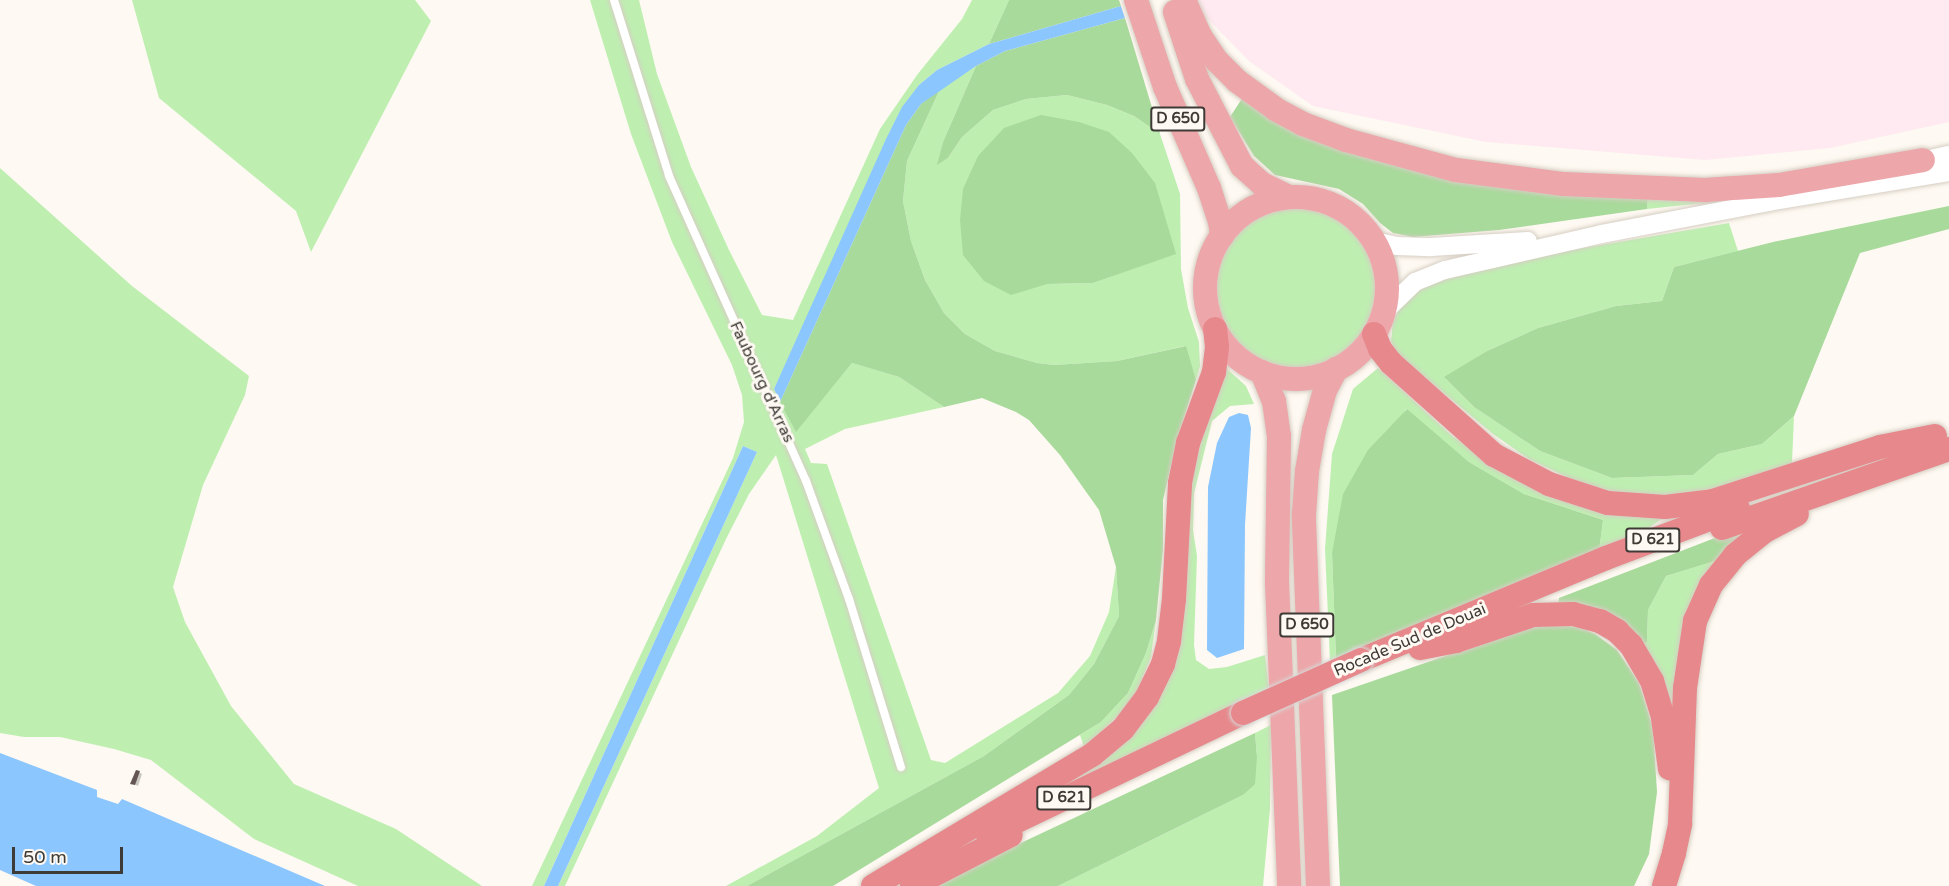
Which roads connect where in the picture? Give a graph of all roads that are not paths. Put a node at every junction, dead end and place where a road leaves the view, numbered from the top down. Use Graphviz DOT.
graph roads {
  1 [pos="614,0"];
  2 [pos="1136,0"];
  3 [pos="1171,0"];
  4 [pos="1184,0"];
  5 [pos="1949,155"];
  6 [pos="1935,169"];
  7 [pos="1289,197"];
  8 [pos="1602,234"];
  9 [pos="1222,236"];
  10 [pos="1374,241"];
  11 [pos="1379,323"];
  12 [pos="1215,329"];
  13 [pos="1336,369"];
  14 [pos="1262,372"];
  15 [pos="1940,443"];
  16 [pos="1419,648"];
  17 [pos="1361,667"];
  18 [pos="1243,719"];
  19 [pos="901,767"];
  20 [pos="873,886"];
  21 [pos="887,886"];
  22 [pos="912,886"];
  23 [pos="1289,886"];
  24 [pos="1318,886"];
  25 [pos="1651,886"];
  26 [pos="1664,886"];
  1 -- 19 [label="lane, Faubourg d'Arras"];
  2 -- 9 [label="main road, D 650"];
  3 -- 7 [label="main road, D 650"];
  4 -- 6 [label="main road"];
  5 -- 6 [label="street"];
  6 -- 8 [label="street"];
  7 -- 9 [label="main road"];
  7 -- 10 [label="main road"];
  8 -- 10 [label="street"];
  8 -- 11 [label="street"];
  9 -- 12 [label="main road"];
  10 -- 11 [label="main road"];
  11 -- 13 [label="main road"];
  11 -- 15 [label="highway"];
  12 -- 14 [label="main road"];
  12 -- 20 [label="highway"];
  13 -- 14 [label="main road"];
  13 -- 24 [label="main road, D 650"];
  14 -- 23 [label="main road, D 650"];
  15 -- 16 [label="highway, Rocade Sud de Douai / D 621"];
  15 -- 17 [label="highway, Rocade Sud de Douai / D 621"];
  15 -- 26 [label="highway"];
  16 -- 17 [label="highway, Rocade Sud de Douai / D 621"];
  16 -- 25 [label="highway"];
  17 -- 18 [label="highway, Rocade Sud de Douai / D 621"];
  18 -- 21 [label="highway, Rocade Sud de Douai / D 621"];
  18 -- 22 [label="highway, Rocade Sud de Douai / D 621"];
}
